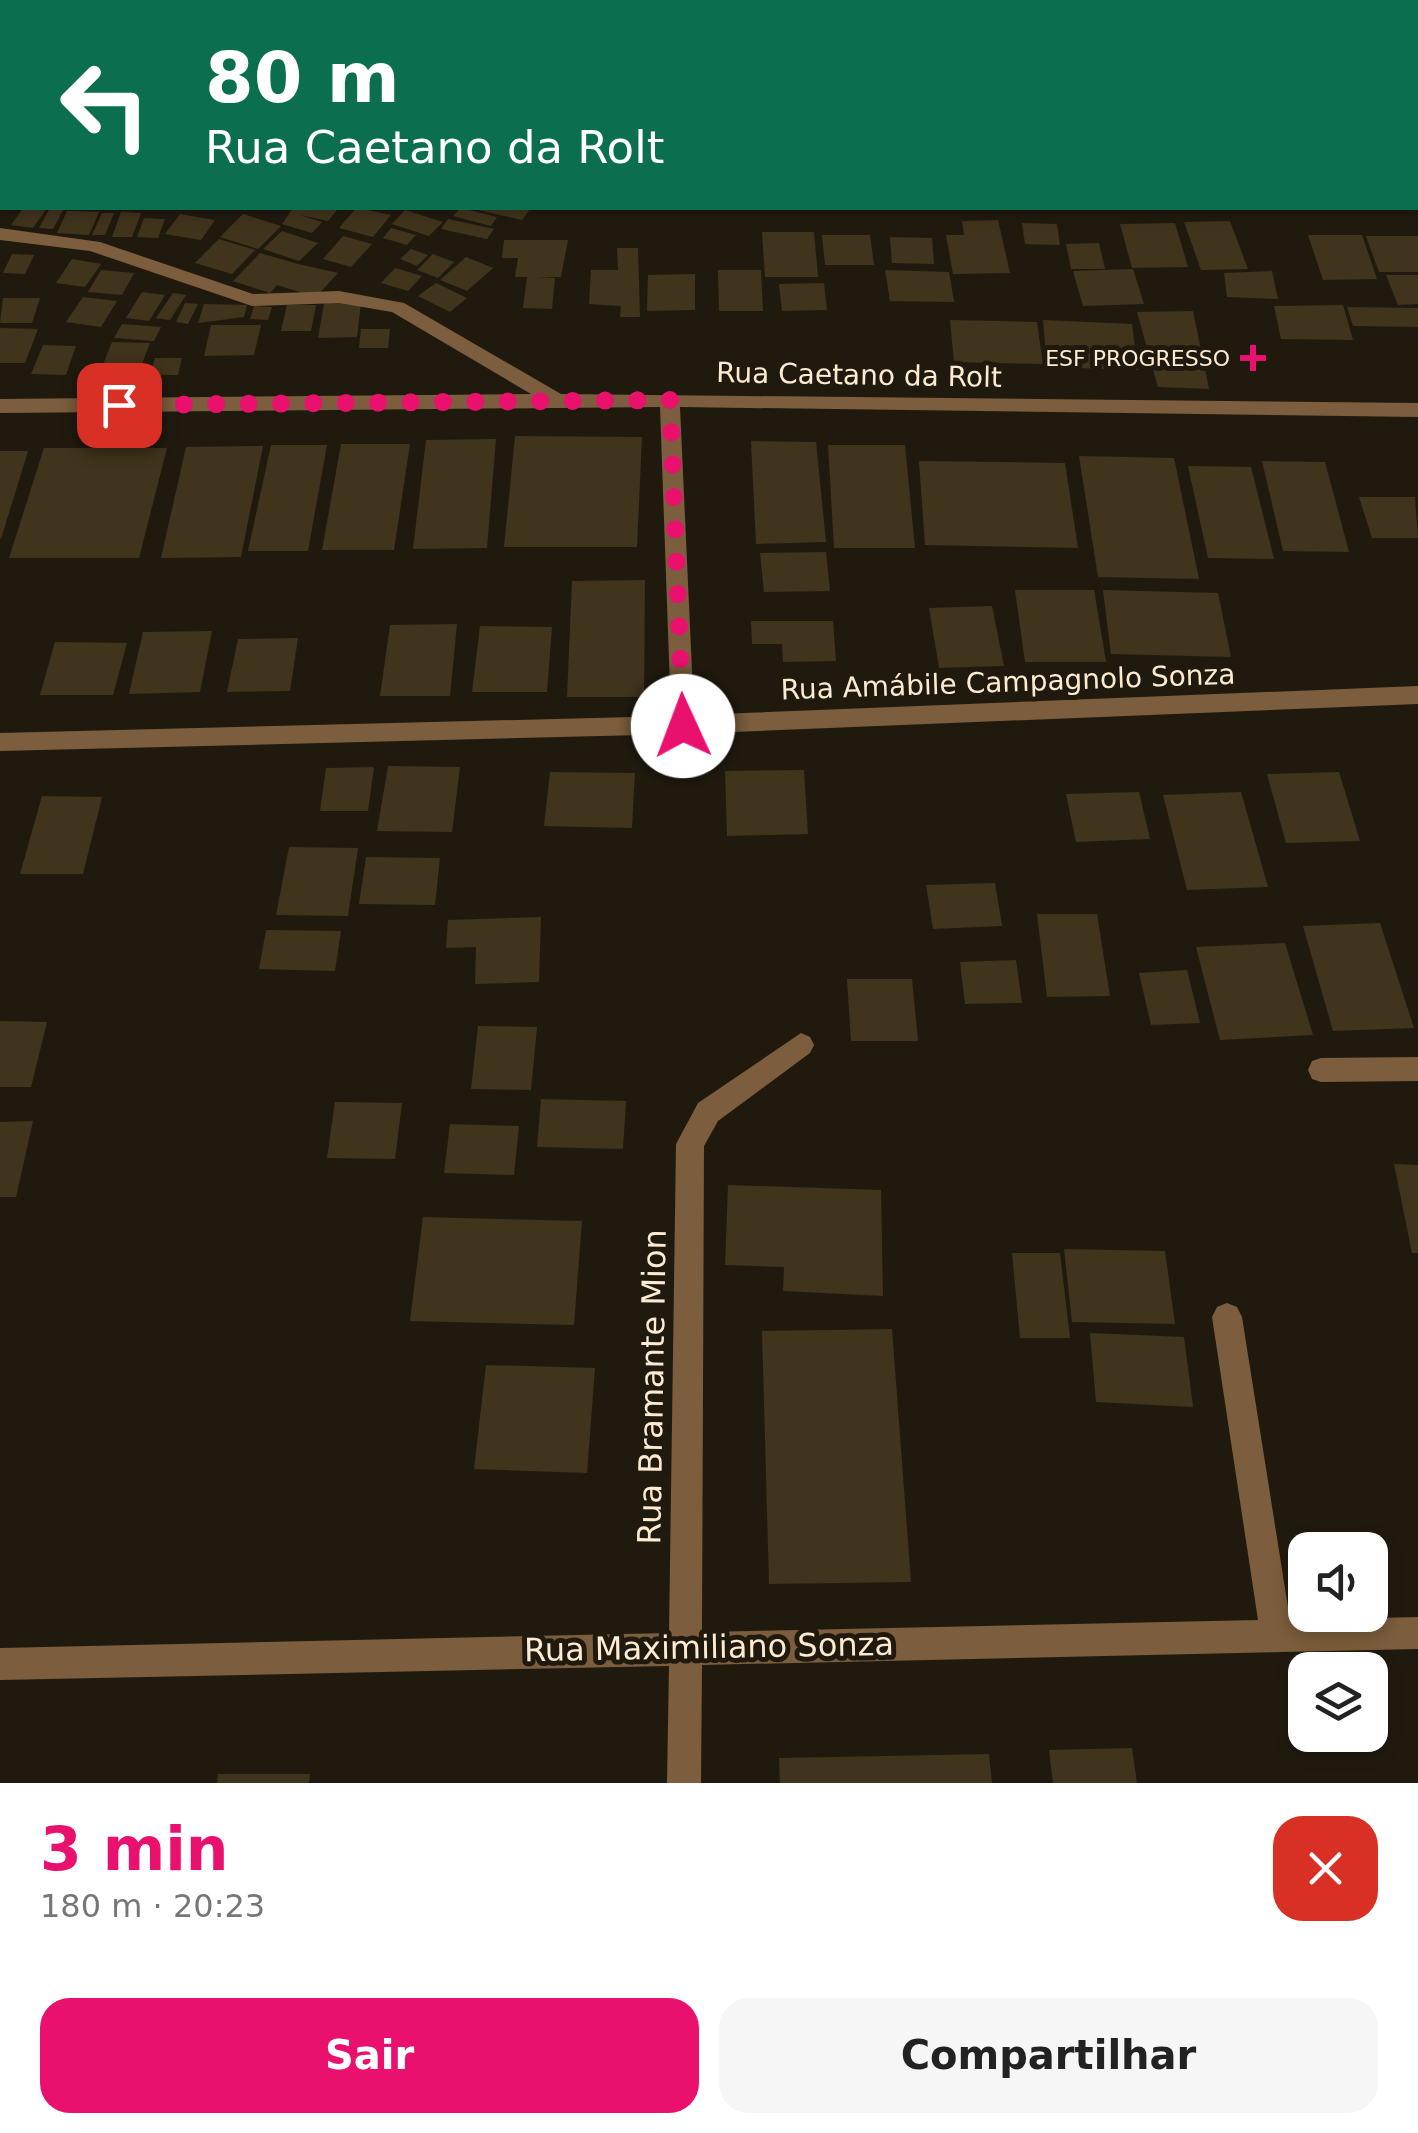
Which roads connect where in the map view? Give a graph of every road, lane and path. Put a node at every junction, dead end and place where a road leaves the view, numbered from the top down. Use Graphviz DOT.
graph roads {
  1 [pos="0,234"];
  2 [pos="556,400"];
  3 [pos="670,400"];
  4 [pos="0,406"];
  5 [pos="1418,410"];
  6 [pos="1418,695"];
  7 [pos="683,726"];
  8 [pos="0,742"];
  9 [pos="802,1046"];
  10 [pos="1418,1069"];
  11 [pos="1321,1070"];
  12 [pos="1227,1317"];
  13 [pos="1418,1633"];
  14 [pos="1276,1634"];
  15 [pos="684,1647"];
  16 [pos="0,1664"];
  17 [pos="684,1783"];
  1 -- 2 [label="street"];
  2 -- 3 [label="street, Rua Caetano da Rolt"];
  2 -- 4 [label="street, Rua Caetano da Rolt"];
  3 -- 5 [label="street, Rua Caetano da Rolt"];
  3 -- 7 [label="street"];
  6 -- 7 [label="street, Rua Amábile Campagnolo Sonza"];
  7 -- 8 [label="street, Rua Amábile Campagnolo Sonza"];
  9 -- 15 [label="street, Rua Bramante Mion"];
  10 -- 11 [label="street"];
  12 -- 14 [label="street"];
  13 -- 14 [label="street, Rua Maximiliano Sonza"];
  14 -- 15 [label="street, Rua Maximiliano Sonza"];
  15 -- 16 [label="street, Rua Maximiliano Sonza"];
  15 -- 17 [label="street, Rua Bramante Mion"];
}
